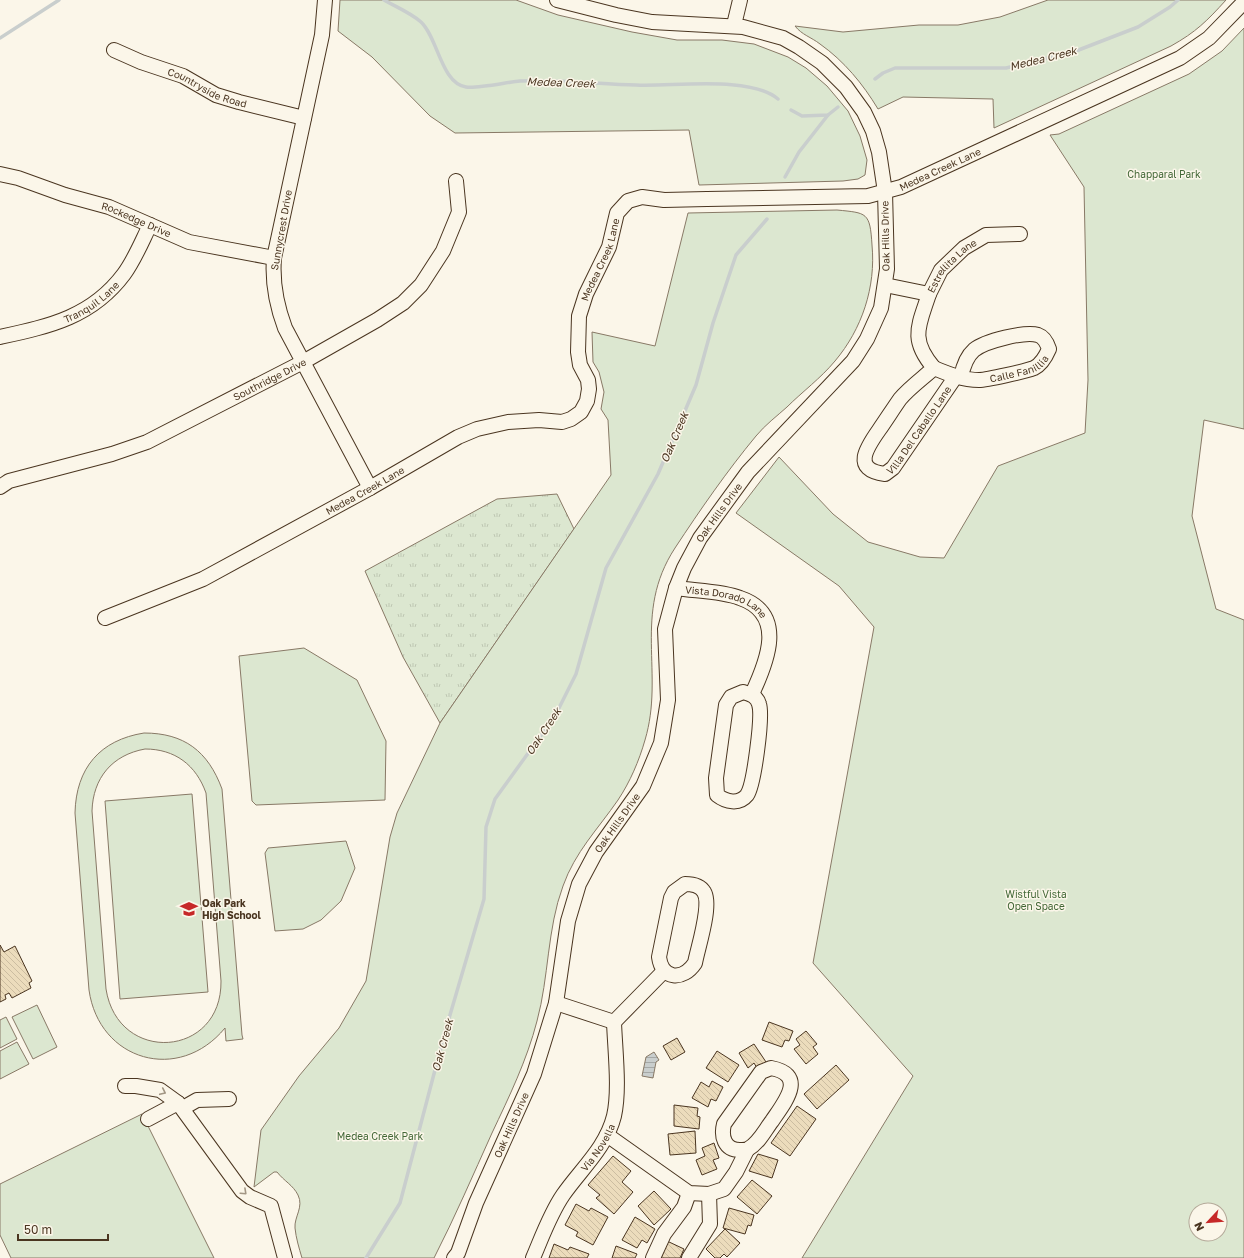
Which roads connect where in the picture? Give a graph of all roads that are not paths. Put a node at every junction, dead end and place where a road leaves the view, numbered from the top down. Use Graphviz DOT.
graph roads {
  1 [pos="324,0"];
  2 [pos="557,0"];
  3 [pos="740,0"];
  4 [pos="1244,2"];
  5 [pos="581,3"];
  6 [pos="734,25"];
  7 [pos="114,50"];
  8 [pos="304,118"];
  9 [pos="0,174"];
  10 [pos="456,181"];
  11 [pos="885,192"];
  12 [pos="150,225"];
  13 [pos="1020,234"];
  14 [pos="274,258"];
  15 [pos="885,285"];
  16 [pos="930,294"];
  17 [pos="0,337"];
  18 [pos="303,362"];
  19 [pos="934,368"];
  20 [pos="959,377"];
  21 [pos="0,487"];
  22 [pos="370,488"];
  23 [pos="676,588"];
  24 [pos="105,618"];
  25 [pos="752,694"];
  26 [pos="664,971"];
  27 [pos="556,1003"];
  28 [pos="614,1022"];
  29 [pos="125,1086"];
  30 [pos="229,1099"];
  31 [pos="181,1106"];
  32 [pos="148,1119"];
  33 [pos="607,1135"];
  34 [pos="747,1150"];
  35 [pos="689,1193"];
  36 [pos="710,1194"];
  37 [pos="460,1256"];
  38 [pos="285,1258"];
  39 [pos="533,1258"];
  40 [pos="653,1258"];
  41 [pos="689,1258"];
  1 -- 8 [label="street, Sunnycrest Drive"];
  2 -- 5 [label="street, Oak Hills Drive"];
  3 -- 6 [label="street"];
  4 -- 11 [label="street, Medea Creek Lane"];
  5 -- 6 [label="street, Oak Hills Drive"];
  6 -- 11 [label="street, Oak Hills Drive"];
  7 -- 8 [label="street, Countryside Road"];
  8 -- 14 [label="street, Sunnycrest Drive"];
  9 -- 12 [label="street, Rockedge Drive"];
  10 -- 18 [label="street, Southridge Drive"];
  11 -- 15 [label="street, Oak Hills Drive"];
  11 -- 22 [label="street, Medea Creek Lane"];
  12 -- 14 [label="street, Rockedge Drive"];
  12 -- 17 [label="street, Tranquil Lane"];
  13 -- 16 [label="street, Estrellita Lane"];
  14 -- 18 [label="street, Sunnycrest Drive"];
  15 -- 16 [label="street, Estrellita Lane"];
  15 -- 23 [label="street, Oak Hills Drive"];
  16 -- 19 [label="street"];
  18 -- 21 [label="street, Southridge Drive"];
  18 -- 22 [label="street, Sunnycrest Drive"];
  19 -- 20 [label="street, Calle Fanillia"];
  19 -- 20 [label="street, Villa Del Caballo Lane"];
  20 -- 20 [label="street, Calle Fanillia"];
  22 -- 24 [label="street, Medea Creek Lane"];
  23 -- 25 [label="street, Vista Dorado Lane"];
  23 -- 27 [label="street, Oak Hills Drive"];
  25 -- 25 [label="street"];
  26 -- 26 [label="street"];
  26 -- 28 [label="street"];
  27 -- 28 [label="street"];
  27 -- 37 [label="street, Oak Hills Drive"];
  28 -- 33 [label="street, Via Novella"];
  29 -- 31 [label="street, one-way"];
  30 -- 31 [label="street"];
  31 -- 32 [label="street"];
  31 -- 38 [label="street, one-way"];
  33 -- 35 [label="street"];
  33 -- 39 [label="street, Via Novella"];
  34 -- 34 [label="street"];
  34 -- 36 [label="street"];
  35 -- 36 [label="street"];
  35 -- 40 [label="street"];
  36 -- 41 [label="street"];
}
